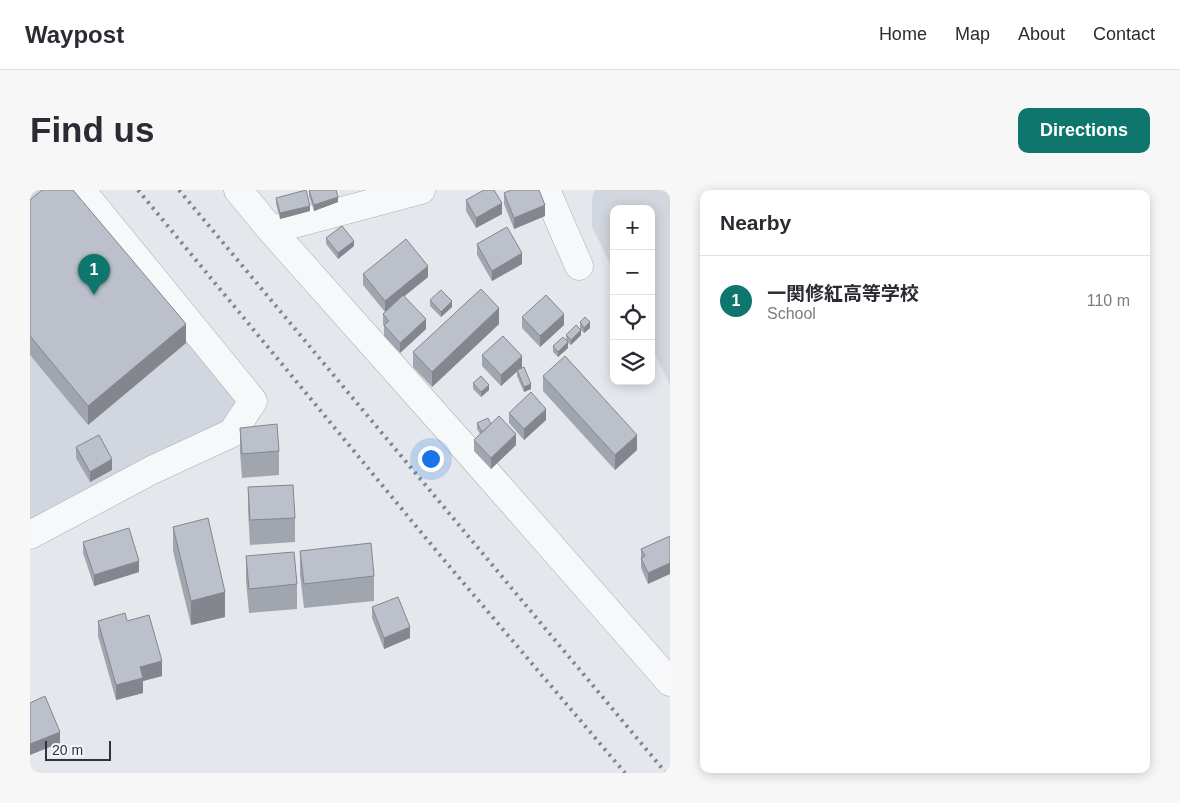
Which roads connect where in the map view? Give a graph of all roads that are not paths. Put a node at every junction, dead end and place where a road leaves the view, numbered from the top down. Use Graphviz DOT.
graph roads {
  1 [pos="81,190"];
  2 [pos="238,190"];
  3 [pos="421,190"];
  4 [pos="546,190"];
  5 [pos="271,230"];
  6 [pos="579,266"];
  7 [pos="30,535"];
  8 [pos="670,682"];
  1 -- 7 [label="street"];
  2 -- 5 [label="street"];
  3 -- 5 [label="street"];
  4 -- 6 [label="street"];
  5 -- 8 [label="street"];
}
